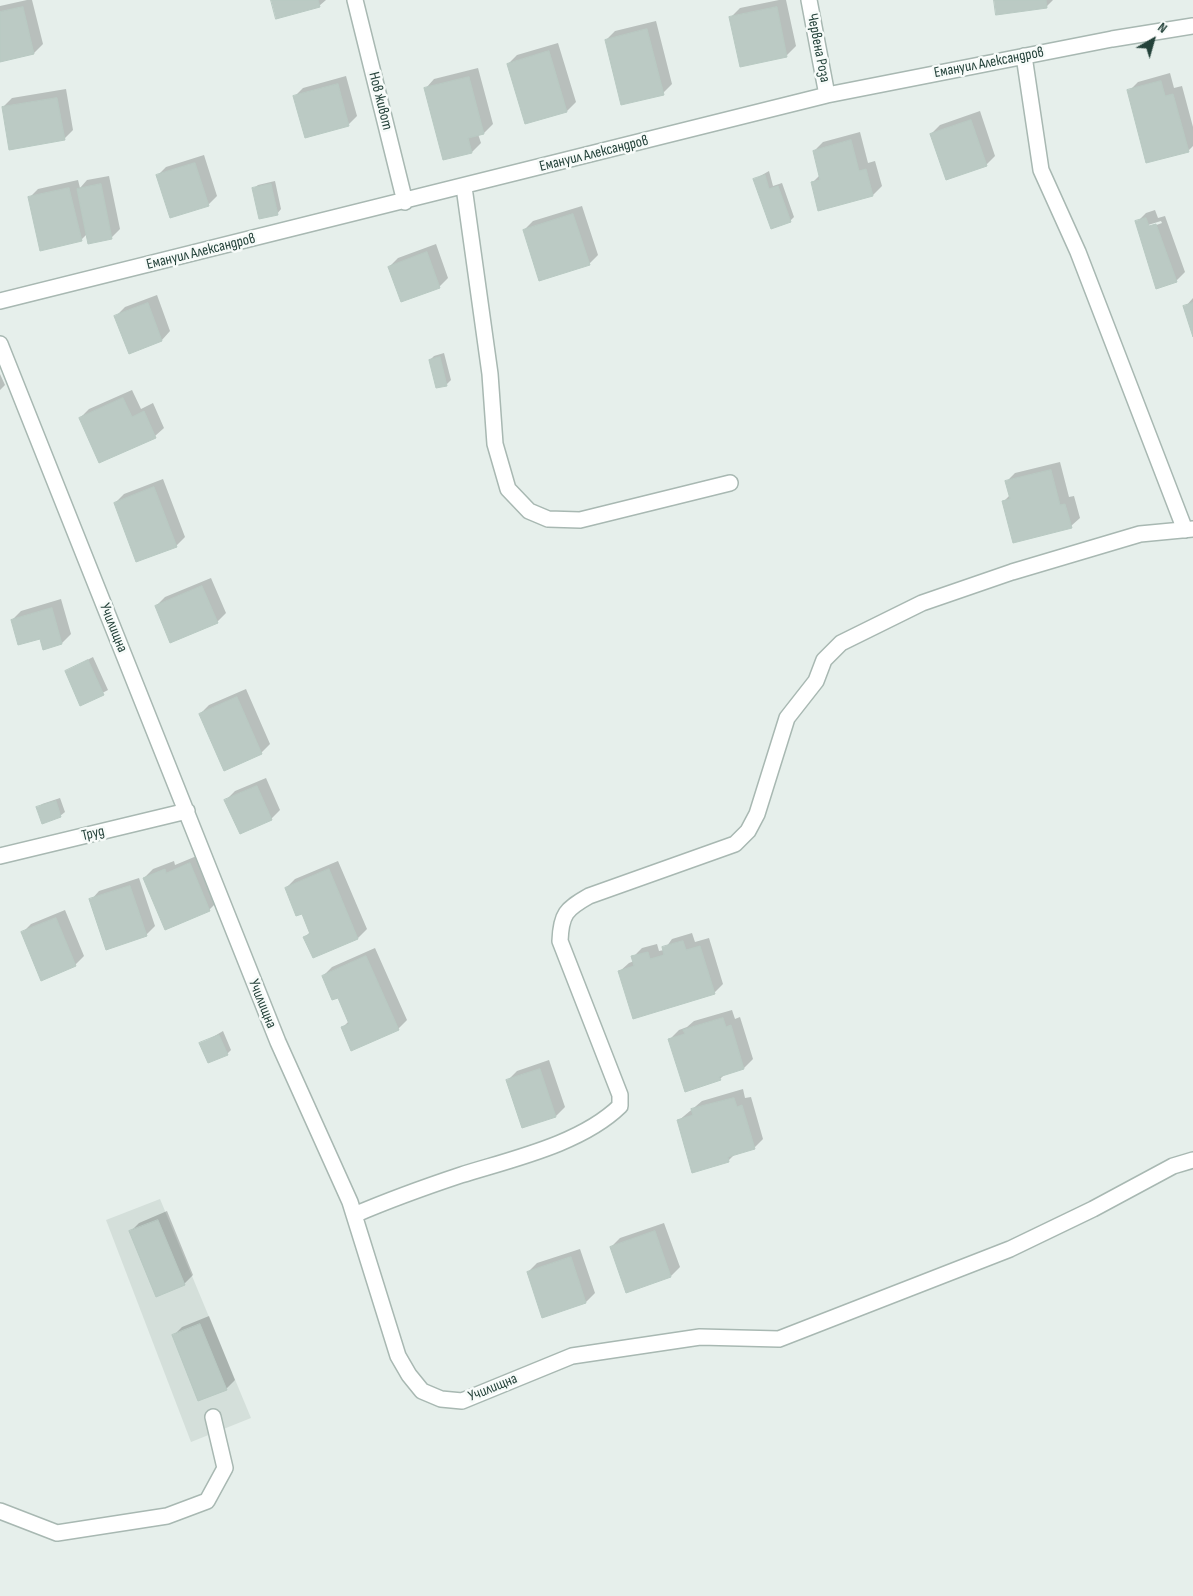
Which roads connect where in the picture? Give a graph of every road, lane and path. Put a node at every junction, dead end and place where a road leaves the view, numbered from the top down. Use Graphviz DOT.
graph roads {
  1 [pos="354,0"];
  2 [pos="809,0"];
  3 [pos="1193,26"];
  4 [pos="1024,56"];
  5 [pos="827,95"];
  6 [pos="464,187"];
  7 [pos="405,202"];
  8 [pos="0,301"];
  9 [pos="0,344"];
  10 [pos="730,483"];
  11 [pos="1189,529"];
  12 [pos="187,811"];
  13 [pos="0,856"];
  14 [pos="1193,1160"];
  15 [pos="354,1215"];
  16 [pos="213,1417"];
  17 [pos="0,1512"];
  1 -- 7 [label="street, Нов живот"];
  2 -- 5 [label="street, Червена Роза"];
  3 -- 4 [label="street, Емануил Александров"];
  4 -- 5 [label="street, Емануил Александров"];
  4 -- 11 [label="street"];
  5 -- 6 [label="street, Емануил Александров"];
  6 -- 7 [label="street, Емануил Александров"];
  6 -- 10 [label="street"];
  7 -- 8 [label="street, Емануил Александров"];
  9 -- 12 [label="street, Училищна"];
  11 -- 15 [label="street"];
  12 -- 13 [label="street, Труд"];
  12 -- 15 [label="street, Училищна"];
  14 -- 15 [label="street, Училищна"];
  16 -- 17 [label="street"];
}
